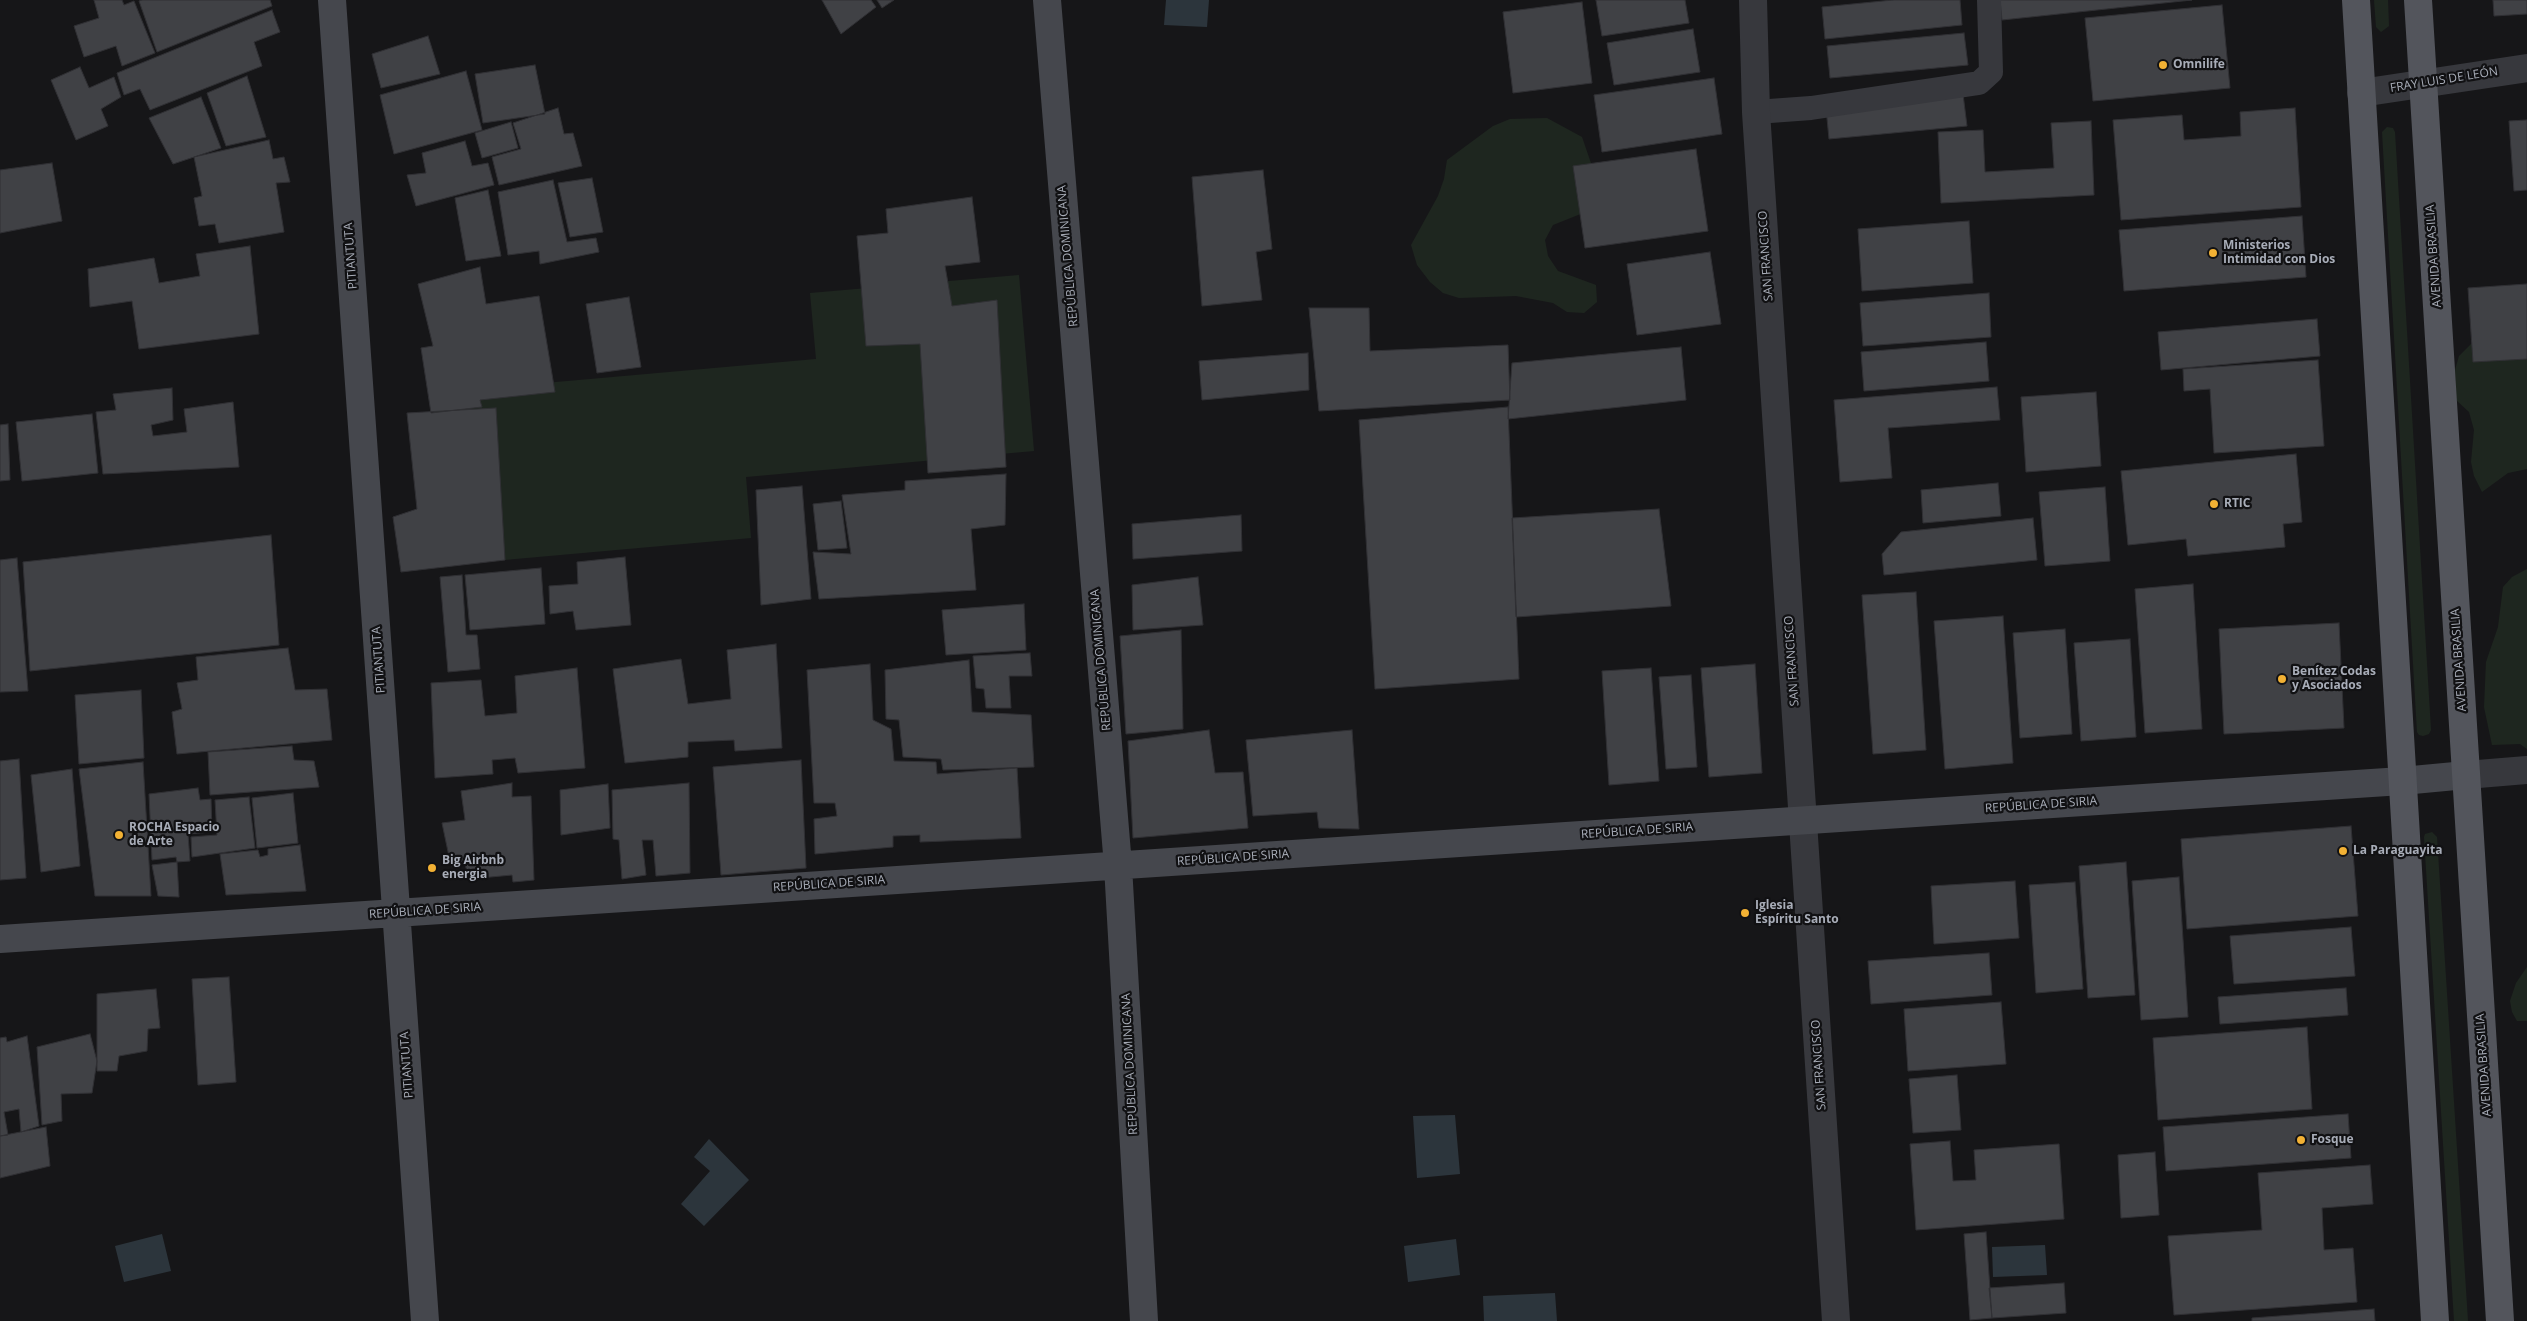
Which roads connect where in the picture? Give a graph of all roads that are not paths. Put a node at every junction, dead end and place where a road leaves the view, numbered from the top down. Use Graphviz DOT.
graph roads {
  1 [pos="332,0"];
  2 [pos="1047,0"];
  3 [pos="1753,0"];
  4 [pos="1989,0"];
  5 [pos="2356,0"];
  6 [pos="2418,0"];
  7 [pos="2527,68"];
  8 [pos="2423,84"];
  9 [pos="2361,93"];
  10 [pos="1756,112"];
  11 [pos="2527,770"];
  12 [pos="2466,775"];
  13 [pos="2402,781"];
  14 [pos="1803,820"];
  15 [pos="1118,866"];
  16 [pos="397,913"];
  17 [pos="0,939"];
  18 [pos="425,1321"];
  19 [pos="1144,1321"];
  20 [pos="1836,1321"];
  21 [pos="2435,1321"];
  22 [pos="2500,1321"];
  1 -- 16 [label="street, PITIANTUTA"];
  2 -- 15 [label="street, REPÚBLICA DOMINICANA"];
  3 -- 10 [label="street, SAN FRANCISCO"];
  4 -- 10 [label="lane"];
  5 -- 9 [label="main road"];
  6 -- 8 [label="main road, AVENIDA BRASILIA"];
  7 -- 8 [label="street, FRAY LUIS DE LEÓN"];
  8 -- 9 [label="street, FRAY LUIS DE LEÓN"];
  8 -- 12 [label="main road, AVENIDA BRASILIA"];
  9 -- 13 [label="main road"];
  10 -- 14 [label="street, SAN FRANCISCO"];
  11 -- 12 [label="street"];
  12 -- 13 [label="street, REPÚBLICA DE SIRIA"];
  12 -- 22 [label="main road, AVENIDA BRASILIA"];
  13 -- 14 [label="street, REPÚBLICA DE SIRIA"];
  13 -- 21 [label="main road"];
  14 -- 15 [label="street, REPÚBLICA DE SIRIA"];
  14 -- 20 [label="street, SAN FRANCISCO"];
  15 -- 16 [label="street, REPÚBLICA DE SIRIA"];
  15 -- 19 [label="street, REPÚBLICA DOMINICANA"];
  16 -- 17 [label="street, REPÚBLICA DE SIRIA"];
  16 -- 18 [label="street, PITIANTUTA"];
}
